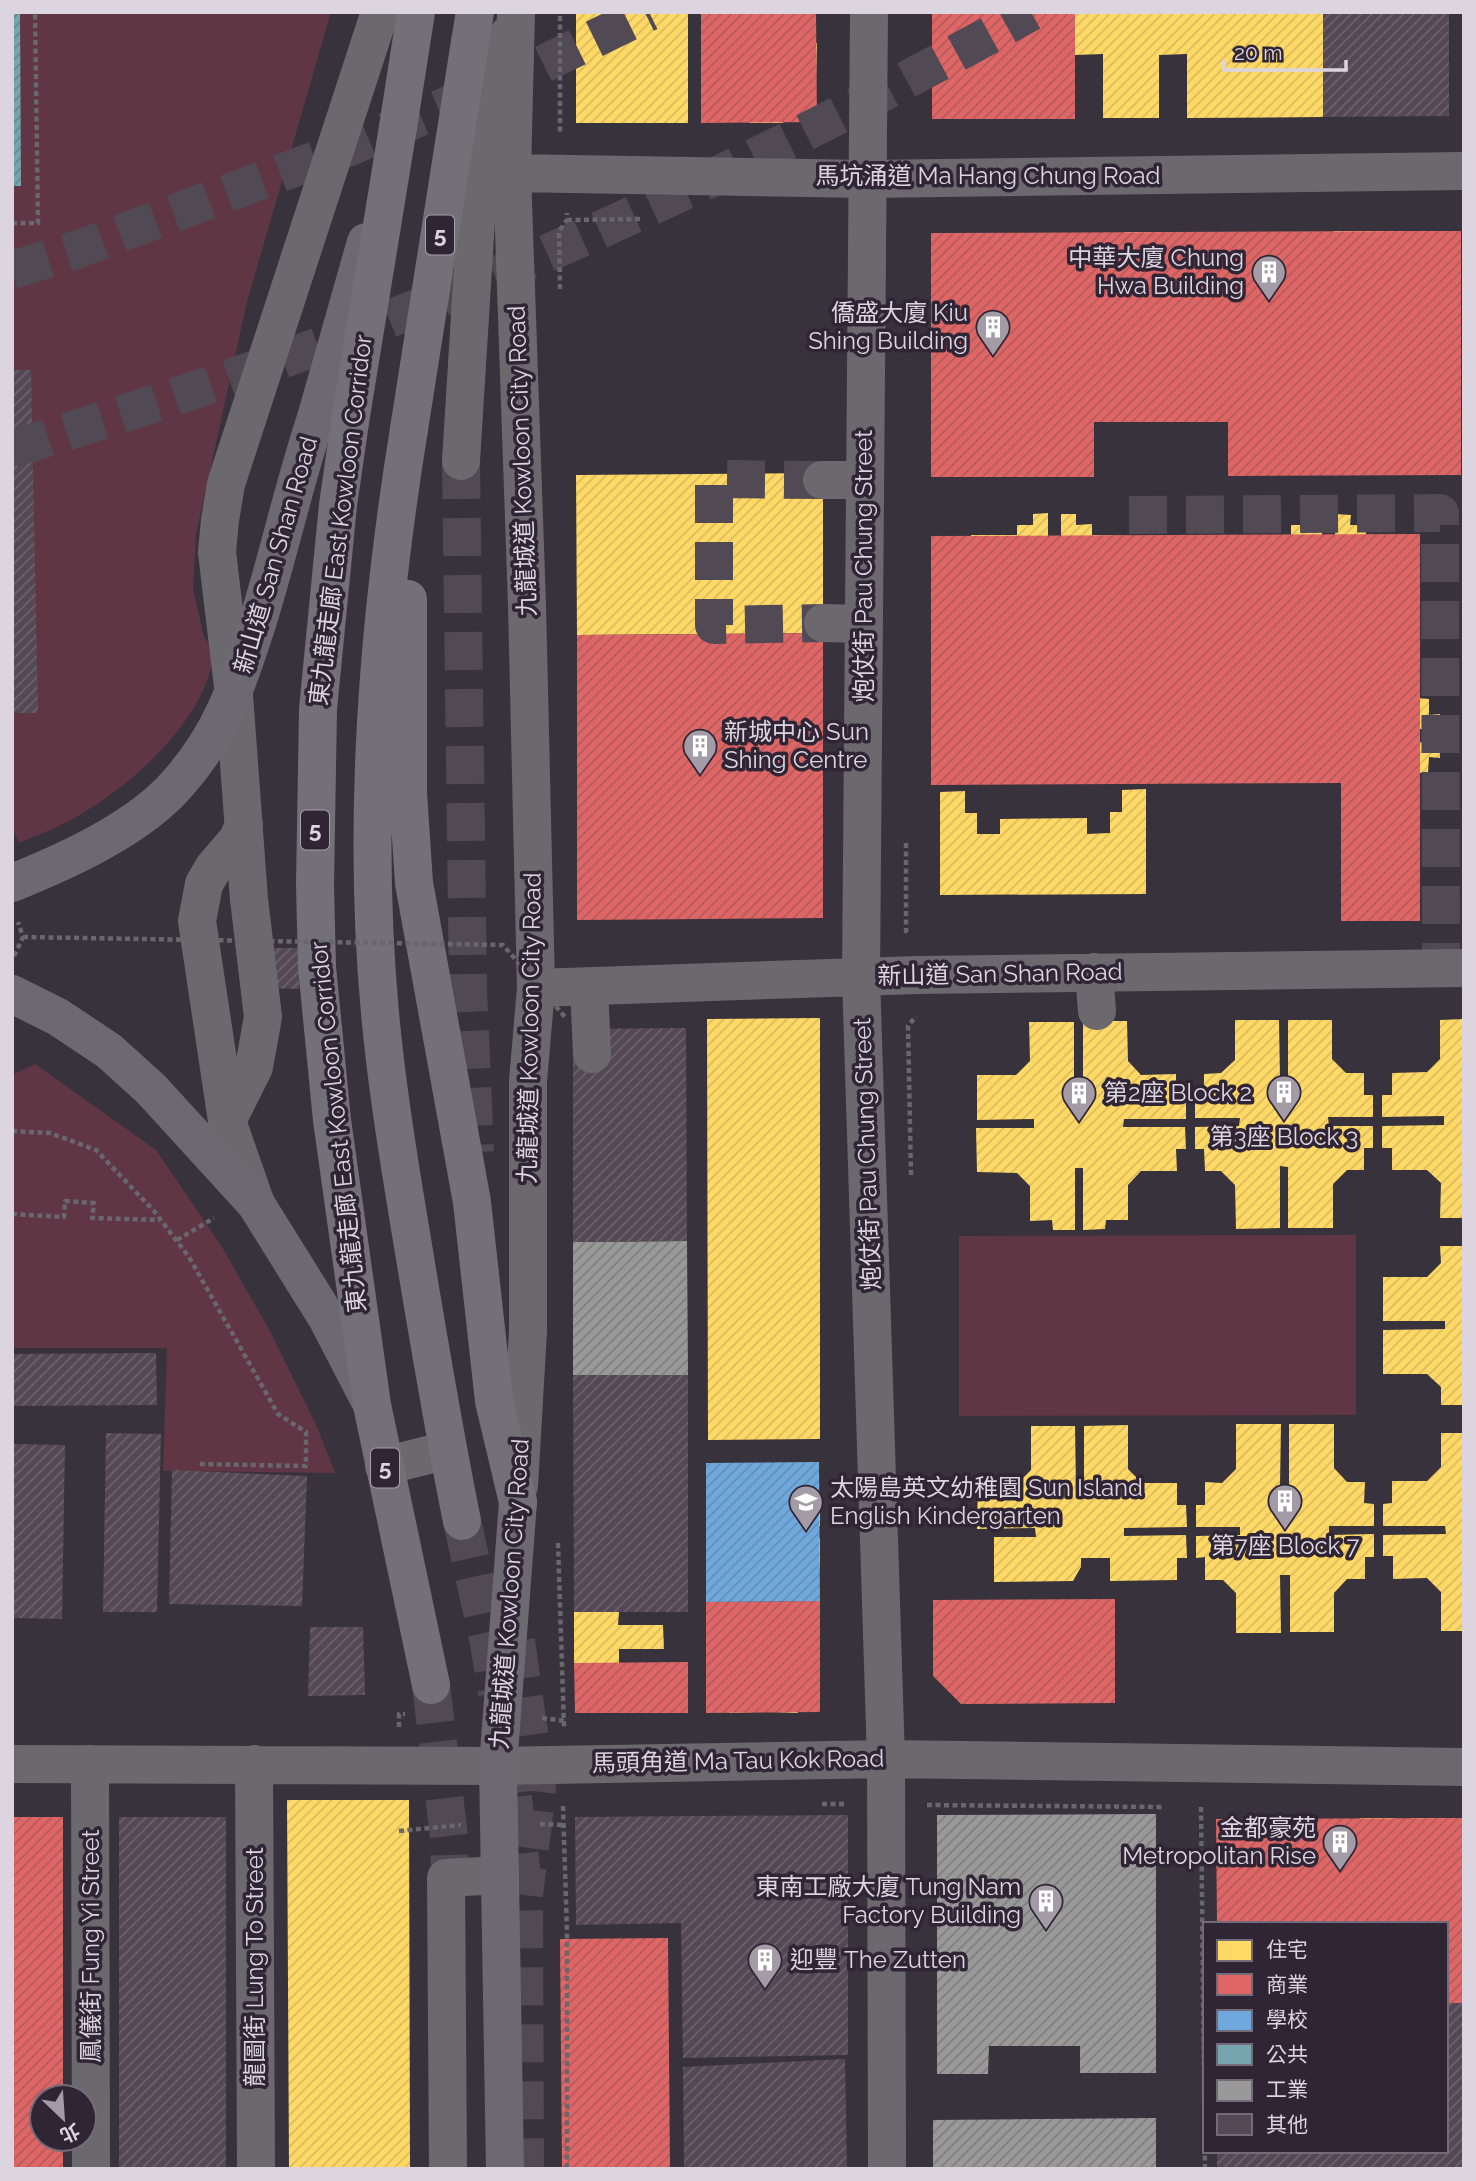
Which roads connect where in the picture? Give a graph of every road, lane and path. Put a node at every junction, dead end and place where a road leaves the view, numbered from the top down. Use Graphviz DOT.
graph roads {
  1 [pos="35,12"];
  2 [pos="380,12"];
  3 [pos="416,12"];
  4 [pos="475,12"];
  5 [pos="560,12"];
  6 [pos="869,12"];
  7 [pos="515,15"];
  8 [pos="559,132"];
  9 [pos="1464,172"];
  10 [pos="512,173"];
  11 [pos="867,178"];
  12 [pos="12,223"];
  13 [pos="333,420"];
  14 [pos="409,429"];
  15 [pos="461,461"];
  16 [pos="822,480"];
  17 [pos="865,480"];
  18 [pos="823,623"];
  19 [pos="863,624"];
  20 [pos="234,695"];
  21 [pos="244,824"];
  22 [pos="14,900"];
  23 [pos="23,937"];
  24 [pos="12,960"];
  25 [pos="1464,968"];
  26 [pos="1094,972"];
  27 [pos="861,977"];
  28 [pos="589,987"];
  29 [pos="536,988"];
  30 [pos="12,994"];
  31 [pos="1097,1010"];
  32 [pos="565,1017"];
  33 [pos="592,1054"];
  34 [pos="227,1121"];
  35 [pos="12,1131"];
  36 [pos="256,1204"];
  37 [pos="12,1214"];
  38 [pos="215,1218"];
  39 [pos="161,1220"];
  40 [pos="177,1240"];
  41 [pos="372,1405"];
  42 [pos="448,1451"];
  43 [pos="198,1464"];
  44 [pos="384,1466"];
  45 [pos="519,1502"];
  46 [pos="462,1521"];
  47 [pos="431,1685"];
  48 [pos="886,1759"];
  49 [pos="12,1764"];
  50 [pos="90,1765"];
  51 [pos="254,1765"];
  52 [pos="498,1766"];
  53 [pos="1464,1767"];
  54 [pos="562,1801"];
  55 [pos="810,1804"];
  56 [pos="886,1805"];
  57 [pos="1174,1807"];
  58 [pos="1188,1807"];
  59 [pos="500,1875"];
  60 [pos="1203,1988"];
  61 [pos="92,2169"];
  62 [pos="256,2169"];
  63 [pos="448,2169"];
  64 [pos="505,2169"];
  65 [pos="567,2169"];
  66 [pos="887,2169"];
  1 -- 12 [label="path"];
  2 -- 20 [label="street"];
  3 -- 13 [label="highway, 東九龍走廊 East Kowloon Corridor / 5, bridge"];
  4 -- 14 [label="highway, 5, bridge"];
  5 -- 8 [label="path"];
  6 -- 11 [label="street, 炮仗街 Pau Chung Street"];
  7 -- 10 [label="street, 九龍城道 Kowloon City Road"];
  7 -- 15 [label="street"];
  9 -- 11 [label="street, 馬坑涌道 Ma Hang Chung Road"];
  10 -- 11 [label="street, 馬坑涌道 Ma Hang Chung Road"];
  10 -- 29 [label="street, 九龍城道 Kowloon City Road"];
  11 -- 17 [label="street, 炮仗街 Pau Chung Street"];
  13 -- 20 [label="main road, 新山道 San Shan Road"];
  13 -- 41 [label="highway, 東九龍走廊 East Kowloon Corridor / 5"];
  14 -- 42 [label="highway, 5"];
  14 -- 45 [label="highway"];
  16 -- 17 [label="street"];
  17 -- 19 [label="street, 炮仗街 Pau Chung Street"];
  18 -- 19 [label="street"];
  19 -- 27 [label="street, 炮仗街 Pau Chung Street"];
  20 -- 21 [label="street"];
  20 -- 22 [label="main road, 新山道 San Shan Road"];
  21 -- 34 [label="street"];
  21 -- 34 [label="street"];
  22 -- 23 [label="path"];
  23 -- 24 [label="path"];
  23 -- 32 [label="path, bridge"];
  25 -- 26 [label="street, 新山道 San Shan Road"];
  26 -- 27 [label="street, 新山道 San Shan Road"];
  26 -- 31 [label="street"];
  27 -- 28 [label="street, 新山道 San Shan Road"];
  27 -- 48 [label="street, 炮仗街 Pau Chung Street"];
  28 -- 29 [label="street, 新山道 San Shan Road"];
  28 -- 33 [label="street"];
  29 -- 45 [label="street, 九龍城道 Kowloon City Road"];
  30 -- 36 [label="main road"];
  34 -- 36 [label="street"];
  35 -- 39 [label="path"];
  36 -- 41 [label="main road"];
  37 -- 39 [label="path"];
  38 -- 40 [label="path"];
  39 -- 40 [label="path"];
  40 -- 43 [label="path"];
  41 -- 44 [label="highway, 東九龍走廊 East Kowloon Corridor / 5"];
  42 -- 44 [label="street"];
  42 -- 46 [label="highway, 5"];
  44 -- 47 [label="highway, 東九龍走廊 East Kowloon Corridor / 5"];
  45 -- 52 [label="main road, 九龍城道 Kowloon City Road"];
  48 -- 52 [label="street, 馬頭角道 Ma Tau Kok Road"];
  48 -- 53 [label="street, 馬頭角道 Ma Tau Kok Road"];
  48 -- 56 [label="street, 炮仗街 Pau Chung Street"];
  49 -- 50 [label="street, 馬頭角道 Ma Tau Kok Road"];
  50 -- 51 [label="street, 馬頭角道 Ma Tau Kok Road"];
  50 -- 61 [label="street, 鳳儀街 Fung Yi Street"];
  51 -- 52 [label="street, 馬頭角道 Ma Tau Kok Road"];
  51 -- 62 [label="street, 龍圖街 Lung To Street"];
  52 -- 59 [label="main road, 九龍城道 Kowloon City Road"];
  54 -- 65 [label="path"];
  55 -- 56 [label="path"];
  56 -- 57 [label="path"];
  56 -- 66 [label="street, 炮仗街 Pau Chung Street"];
  58 -- 60 [label="path"];
  59 -- 63 [label="street"];
  59 -- 64 [label="main road, 九龍城道 Kowloon City Road"];
}
